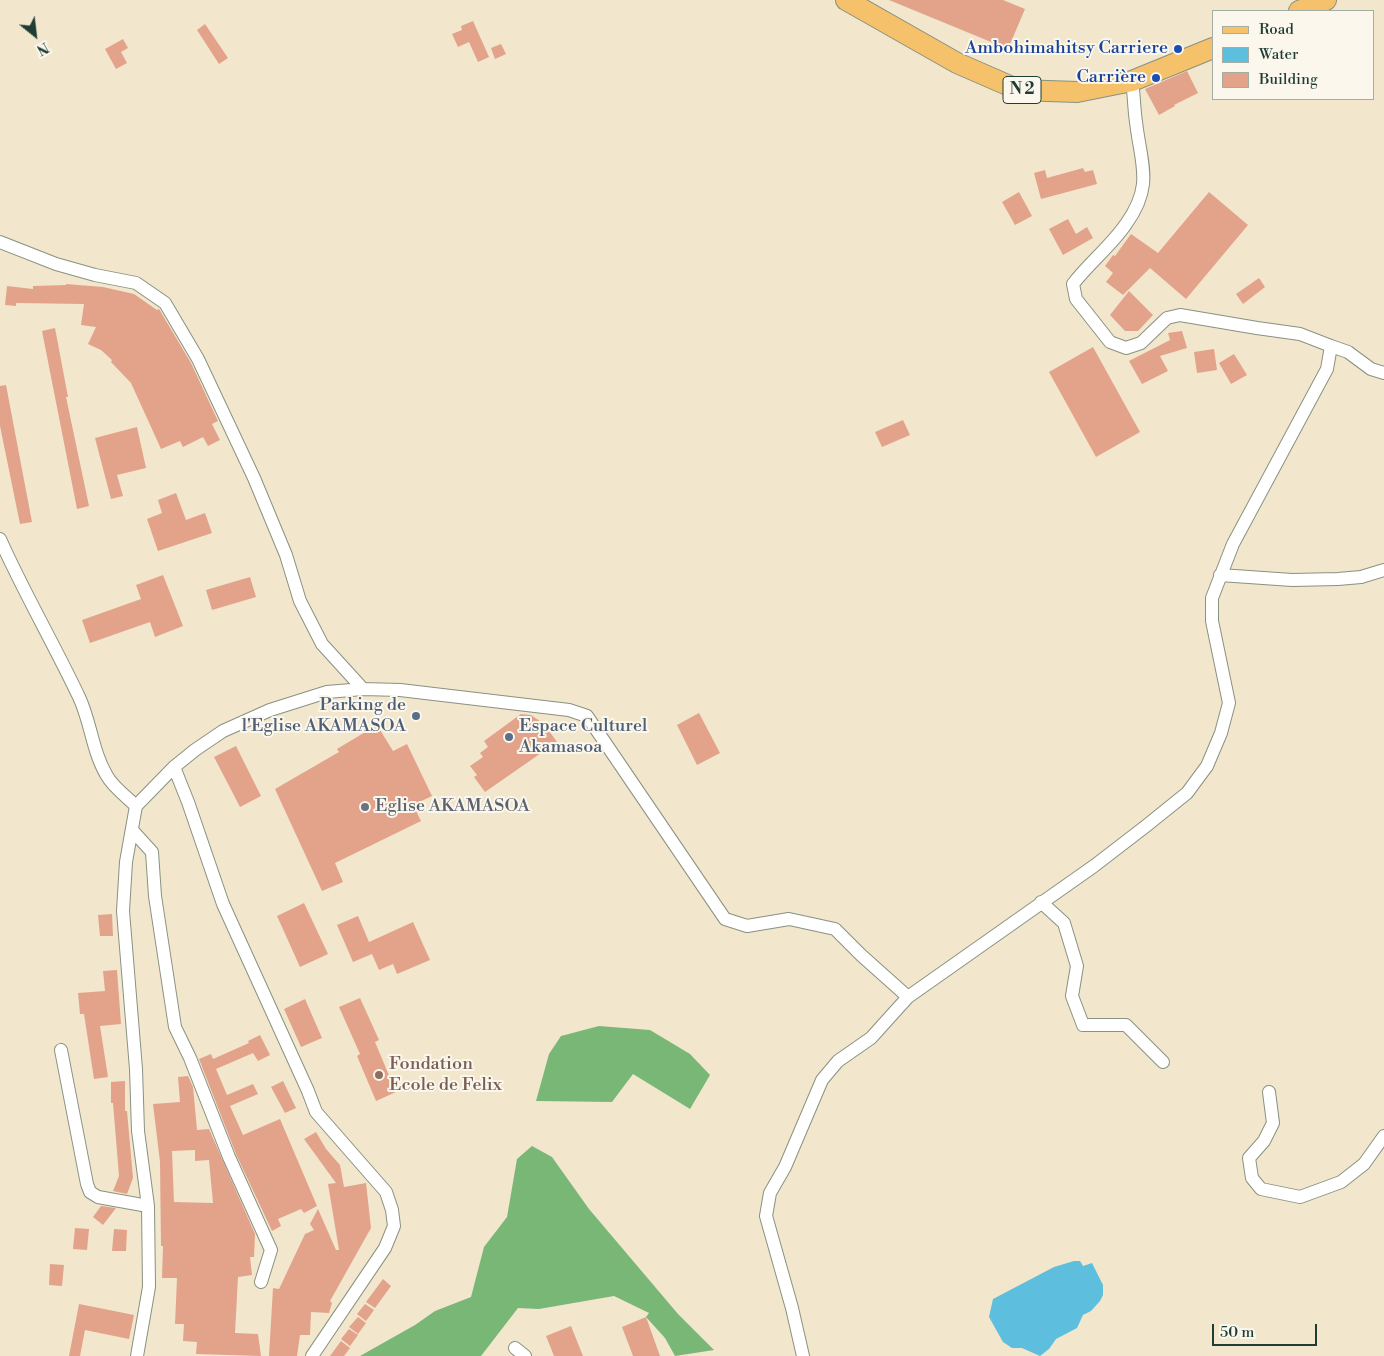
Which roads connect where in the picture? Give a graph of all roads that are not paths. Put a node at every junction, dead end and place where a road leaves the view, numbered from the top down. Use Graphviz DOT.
graph roads {
  1 [pos="846,0"];
  2 [pos="1326,0"];
  3 [pos="1301,10"];
  4 [pos="1212,48"];
  5 [pos="1132,80"];
  6 [pos="0,242"];
  7 [pos="1332,346"];
  8 [pos="1384,373"];
  9 [pos="0,539"];
  10 [pos="1384,570"];
  11 [pos="1220,575"];
  12 [pos="362,689"];
  13 [pos="174,767"];
  14 [pos="136,806"];
  15 [pos="132,830"];
  16 [pos="1041,902"];
  17 [pos="908,997"];
  18 [pos="62,1050"];
  19 [pos="1163,1062"];
  20 [pos="1269,1092"];
  21 [pos="1384,1136"];
  22 [pos="148,1206"];
  23 [pos="261,1282"];
  24 [pos="137,1356"];
  25 [pos="312,1356"];
  26 [pos="803,1356"];
  1 -- 5 [label="main road, N 2"];
  2 -- 3 [label="main road"];
  4 -- 5 [label="main road, N 2"];
  5 -- 7 [label="street"];
  6 -- 12 [label="street"];
  7 -- 8 [label="street"];
  7 -- 11 [label="street"];
  9 -- 14 [label="street"];
  10 -- 11 [label="street"];
  11 -- 16 [label="street"];
  12 -- 13 [label="street"];
  12 -- 17 [label="street"];
  13 -- 14 [label="street"];
  13 -- 25 [label="street"];
  14 -- 15 [label="street"];
  15 -- 22 [label="street"];
  15 -- 23 [label="street"];
  16 -- 17 [label="street"];
  16 -- 19 [label="street"];
  17 -- 26 [label="street"];
  18 -- 22 [label="street"];
  20 -- 21 [label="street"];
  22 -- 24 [label="street"];
}
